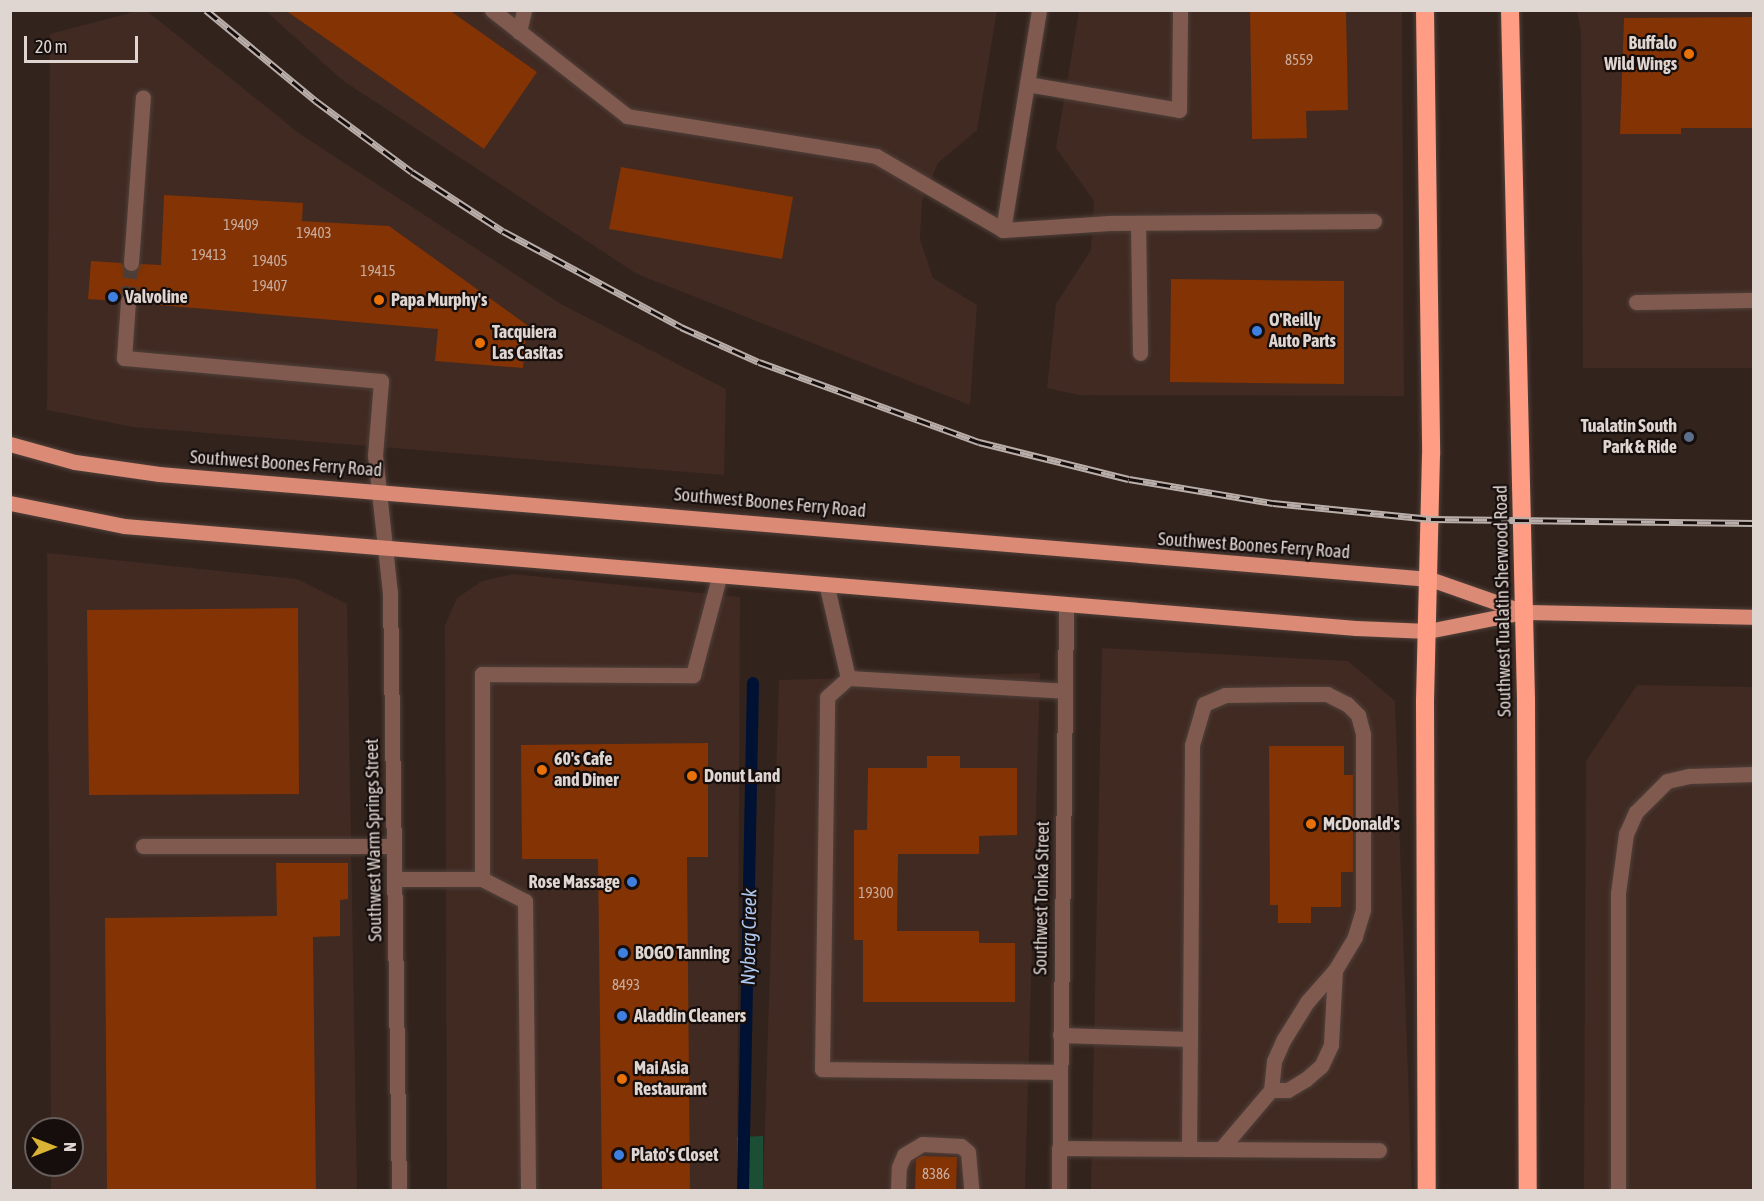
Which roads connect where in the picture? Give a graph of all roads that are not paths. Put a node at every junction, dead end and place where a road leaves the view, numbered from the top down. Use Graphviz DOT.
graph roads {
  1 [pos="492,10"];
  2 [pos="524,10"];
  3 [pos="1039,10"];
  4 [pos="1180,10"];
  5 [pos="1425,10"];
  6 [pos="1510,10"];
  7 [pos="519,32"];
  8 [pos="1027,84"];
  9 [pos="143,97"];
  10 [pos="1374,221"];
  11 [pos="1138,223"];
  12 [pos="1003,230"];
  13 [pos="131,264"];
  14 [pos="1754,300"];
  15 [pos="128,301"];
  16 [pos="1636,302"];
  17 [pos="1140,353"];
  18 [pos="10,444"];
  19 [pos="380,490"];
  20 [pos="10,503"];
  21 [pos="385,545"];
  22 [pos="719,577"];
  23 [pos="1430,579"];
  24 [pos="828,586"];
  25 [pos="1066,607"];
  26 [pos="1524,612"];
  27 [pos="1754,617"];
  28 [pos="1428,631"];
  29 [pos="849,678"];
  30 [pos="1065,691"];
  31 [pos="1754,774"];
  32 [pos="143,846"];
  33 [pos="393,846"];
  34 [pos="394,879"];
  35 [pos="482,879"];
  36 [pos="1335,970"];
  37 [pos="1060,1035"];
  38 [pos="1190,1039"];
  39 [pos="1060,1072"];
  40 [pos="1271,1090"];
  41 [pos="1059,1148"];
  42 [pos="1189,1149"];
  43 [pos="1221,1149"];
  44 [pos="1379,1150"];
  45 [pos="399,1191"];
  46 [pos="528,1191"];
  47 [pos="898,1191"];
  48 [pos="971,1191"];
  49 [pos="1059,1191"];
  50 [pos="1427,1191"];
  51 [pos="1528,1191"];
  52 [pos="1618,1191"];
  1 -- 7 [label="street"];
  2 -- 7 [label="street"];
  3 -- 8 [label="street"];
  4 -- 8 [label="street"];
  5 -- 23 [label="highway"];
  6 -- 26 [label="highway, Southwest Tualatin Sherwood Road"];
  7 -- 12 [label="street"];
  8 -- 12 [label="street"];
  9 -- 13 [label="street"];
  10 -- 11 [label="street"];
  11 -- 12 [label="street"];
  11 -- 17 [label="street"];
  14 -- 16 [label="street"];
  15 -- 19 [label="street, Southwest Warm Springs Street"];
  18 -- 19 [label="main road, Southwest Boones Ferry Road"];
  19 -- 21 [label="street, Southwest Warm Springs Street"];
  19 -- 23 [label="main road, Southwest Boones Ferry Road"];
  20 -- 21 [label="main road, Southwest Boones Ferry Road"];
  21 -- 22 [label="main road, Southwest Boones Ferry Road"];
  21 -- 33 [label="street, Southwest Warm Springs Street"];
  22 -- 24 [label="main road, Southwest Boones Ferry Road"];
  22 -- 35 [label="street"];
  23 -- 26 [label="main road, Southwest Boones Ferry Road"];
  23 -- 28 [label="highway"];
  24 -- 25 [label="main road, Southwest Boones Ferry Road"];
  24 -- 29 [label="street"];
  25 -- 28 [label="main road, Southwest Boones Ferry Road"];
  25 -- 30 [label="street, Southwest Tonka Street"];
  26 -- 27 [label="main road, Southwest Boones Ferry Road"];
  26 -- 28 [label="main road, Southwest Boones Ferry Road"];
  26 -- 51 [label="highway, Southwest Tualatin Sherwood Road"];
  28 -- 50 [label="highway"];
  29 -- 30 [label="street"];
  29 -- 39 [label="street"];
  30 -- 37 [label="street, Southwest Tonka Street"];
  31 -- 52 [label="street"];
  32 -- 33 [label="street"];
  33 -- 34 [label="street, Southwest Warm Springs Street"];
  34 -- 35 [label="street"];
  34 -- 45 [label="street, Southwest Warm Springs Street"];
  35 -- 46 [label="street"];
  36 -- 38 [label="street"];
  36 -- 40 [label="street"];
  36 -- 40 [label="street"];
  37 -- 38 [label="street"];
  37 -- 39 [label="street, Southwest Tonka Street"];
  38 -- 42 [label="street"];
  39 -- 41 [label="street, Southwest Tonka Street"];
  40 -- 43 [label="street"];
  41 -- 42 [label="street"];
  41 -- 49 [label="street, Southwest Tonka Street"];
  42 -- 43 [label="street"];
  43 -- 44 [label="street"];
  47 -- 48 [label="street"];
}
